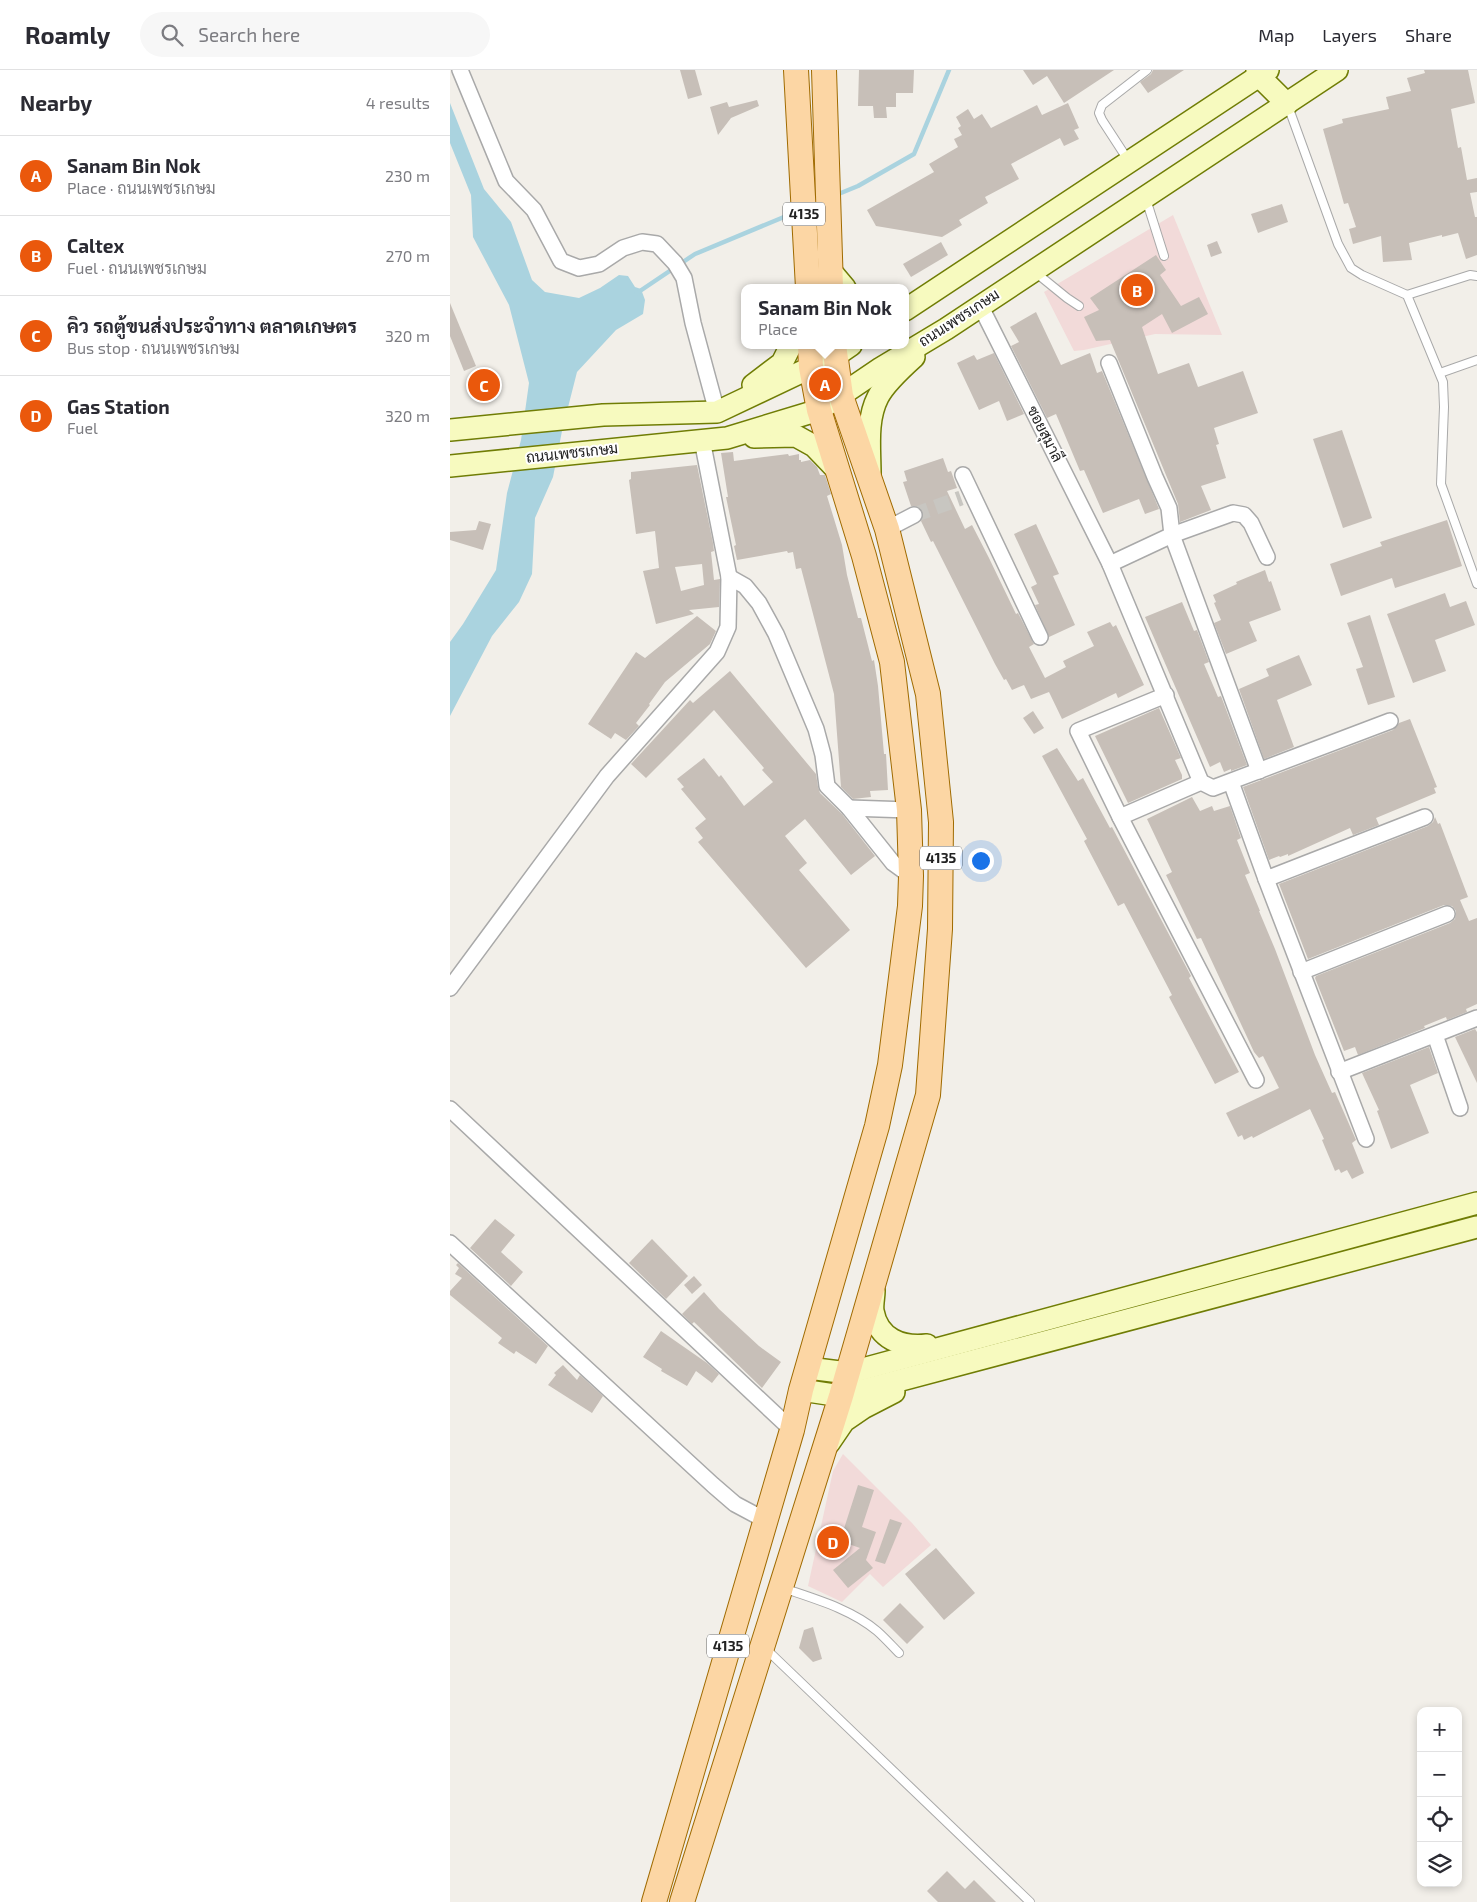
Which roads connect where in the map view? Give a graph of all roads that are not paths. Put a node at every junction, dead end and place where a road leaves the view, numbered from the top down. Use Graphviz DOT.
graph roads {
  1 [pos="460,70"];
  2 [pos="796,70"];
  3 [pos="824,70"];
  4 [pos="1147,70"];
  5 [pos="1337,70"];
  6 [pos="1261,72"];
  7 [pos="1287,104"];
  8 [pos="1130,163"];
  9 [pos="1146,197"];
  10 [pos="1164,256"];
  11 [pos="1033,270"];
  12 [pos="1477,276"];
  13 [pos="816,282"];
  14 [pos="1406,295"];
  15 [pos="910,305"];
  16 [pos="980,305"];
  17 [pos="1079,306"];
  18 [pos="946,328"];
  19 [pos="790,349"];
  20 [pos="840,349"];
  21 [pos="811,356"];
  22 [pos="1477,360"];
  23 [pos="1109,363"];
  24 [pos="1440,373"];
  25 [pos="841,396"];
  26 [pos="819,410"];
  27 [pos="717,412"];
  28 [pos="450,430"];
  29 [pos="727,438"];
  30 [pos="702,440"];
  31 [pos="450,466"];
  32 [pos="838,471"];
  33 [pos="964,475"];
  34 [pos="870,478"];
  35 [pos="961,498"];
  36 [pos="980,510"];
  37 [pos="914,515"];
  38 [pos="887,529"];
  39 [pos="1172,535"];
  40 [pos="1267,557"];
  41 [pos="1110,564"];
  42 [pos="728,577"];
  43 [pos="1477,584"];
  44 [pos="1040,637"];
  45 [pos="1166,696"];
  46 [pos="1390,720"];
  47 [pos="1259,771"];
  48 [pos="1201,782"];
  49 [pos="1231,782"];
  50 [pos="849,808"];
  51 [pos="909,810"];
  52 [pos="1120,817"];
  53 [pos="1425,817"];
  54 [pos="912,876"];
  55 [pos="1266,879"];
  56 [pos="1446,914"];
  57 [pos="1301,972"];
  58 [pos="450,988"];
  59 [pos="1477,1018"];
  60 [pos="1435,1035"];
  61 [pos="1340,1072"];
  62 [pos="1256,1080"];
  63 [pos="1460,1108"];
  64 [pos="450,1109"];
  65 [pos="1366,1139"];
  66 [pos="1477,1202"];
  67 [pos="1477,1227"];
  68 [pos="450,1243"];
  69 [pos="875,1278"];
  70 [pos="977,1338"];
  71 [pos="981,1359"];
  72 [pos="848,1373"];
  73 [pos="804,1379"];
  74 [pos="841,1396"];
  75 [pos="792,1430"];
  76 [pos="825,1449"];
  77 [pos="765,1520"];
  78 [pos="781,1588"];
  79 [pos="763,1646"];
  80 [pos="899,1653"];
  81 [pos="654,1902"];
  82 [pos="682,1902"];
  83 [pos="1030,1902"];
  1 -- 27 [label="street"];
  2 -- 13 [label="main road, 4135"];
  3 -- 13 [label="main road, 4135"];
  4 -- 8 [label="lane"];
  5 -- 7 [label="main road, ถนนเพชรเกษม"];
  6 -- 7 [label="main road"];
  6 -- 8 [label="main road"];
  7 -- 9 [label="main road, ถนนเพชรเกษม"];
  7 -- 14 [label="lane"];
  8 -- 15 [label="main road"];
  9 -- 10 [label="lane"];
  9 -- 11 [label="main road, ถนนเพชรเกษม"];
  11 -- 16 [label="main road, ถนนเพชรเกษม"];
  11 -- 17 [label="lane"];
  12 -- 14 [label="lane"];
  14 -- 24 [label="lane"];
  16 -- 18 [label="main road, ถนนเพชรเกษม"];
  16 -- 41 [label="street, ซอยสุมาลี"];
  18 -- 25 [label="main road, ถนนเพชรเกษม"];
  18 -- 34 [label="main road"];
  19 -- 27 [label="main road"];
  20 -- 21 [label="main road"];
  20 -- 25 [label="main road, 4135"];
  21 -- 26 [label="main road, 4135"];
  21 -- 27 [label="main road"];
  22 -- 24 [label="lane"];
  23 -- 39 [label="street"];
  24 -- 43 [label="lane"];
  25 -- 26 [label="main road, ถนนเพชรเกษม"];
  25 -- 34 [label="main road, 4135"];
  26 -- 29 [label="main road, ถนนเพชรเกษม"];
  26 -- 32 [label="main road, 4135"];
  27 -- 28 [label="main road"];
  29 -- 30 [label="main road, ถนนเพชรเกษม"];
  29 -- 32 [label="main road"];
  30 -- 31 [label="main road, ถนนเพชรเกษม"];
  30 -- 42 [label="street"];
  32 -- 51 [label="main road, 4135"];
  33 -- 36 [label="street"];
  34 -- 38 [label="main road, 4135"];
  35 -- 36 [label="street"];
  36 -- 44 [label="street"];
  37 -- 38 [label="street"];
  38 -- 69 [label="main road, 4135"];
  39 -- 40 [label="street"];
  39 -- 41 [label="street"];
  39 -- 47 [label="street"];
  41 -- 45 [label="street, ซอยสุมาลี"];
  42 -- 50 [label="street"];
  42 -- 58 [label="street"];
  45 -- 48 [label="street, ซอยสุมาลี"];
  45 -- 52 [label="street"];
  46 -- 47 [label="street"];
  47 -- 49 [label="street"];
  48 -- 49 [label="street"];
  48 -- 52 [label="street"];
  49 -- 55 [label="street"];
  50 -- 51 [label="street"];
  50 -- 54 [label="street"];
  51 -- 54 [label="main road, 4135"];
  52 -- 62 [label="street"];
  53 -- 55 [label="street"];
  54 -- 73 [label="main road, 4135"];
  55 -- 57 [label="street"];
  56 -- 57 [label="street"];
  57 -- 61 [label="street"];
  59 -- 60 [label="street"];
  60 -- 61 [label="street"];
  60 -- 63 [label="street"];
  61 -- 65 [label="street"];
  64 -- 75 [label="street"];
  66 -- 70 [label="main road"];
  67 -- 71 [label="main road"];
  68 -- 77 [label="street"];
  69 -- 70 [label="main road"];
  69 -- 72 [label="main road, 4135"];
  70 -- 72 [label="main road"];
  71 -- 74 [label="main road"];
  71 -- 76 [label="main road"];
  72 -- 73 [label="main road"];
  72 -- 74 [label="main road, 4135"];
  73 -- 74 [label="main road"];
  73 -- 75 [label="main road, 4135"];
  74 -- 76 [label="main road, 4135"];
  75 -- 77 [label="main road, 4135"];
  76 -- 78 [label="main road, 4135"];
  77 -- 81 [label="main road, 4135"];
  78 -- 79 [label="main road, 4135"];
  78 -- 80 [label="lane"];
  79 -- 82 [label="main road, 4135"];
  79 -- 83 [label="lane"];
}
